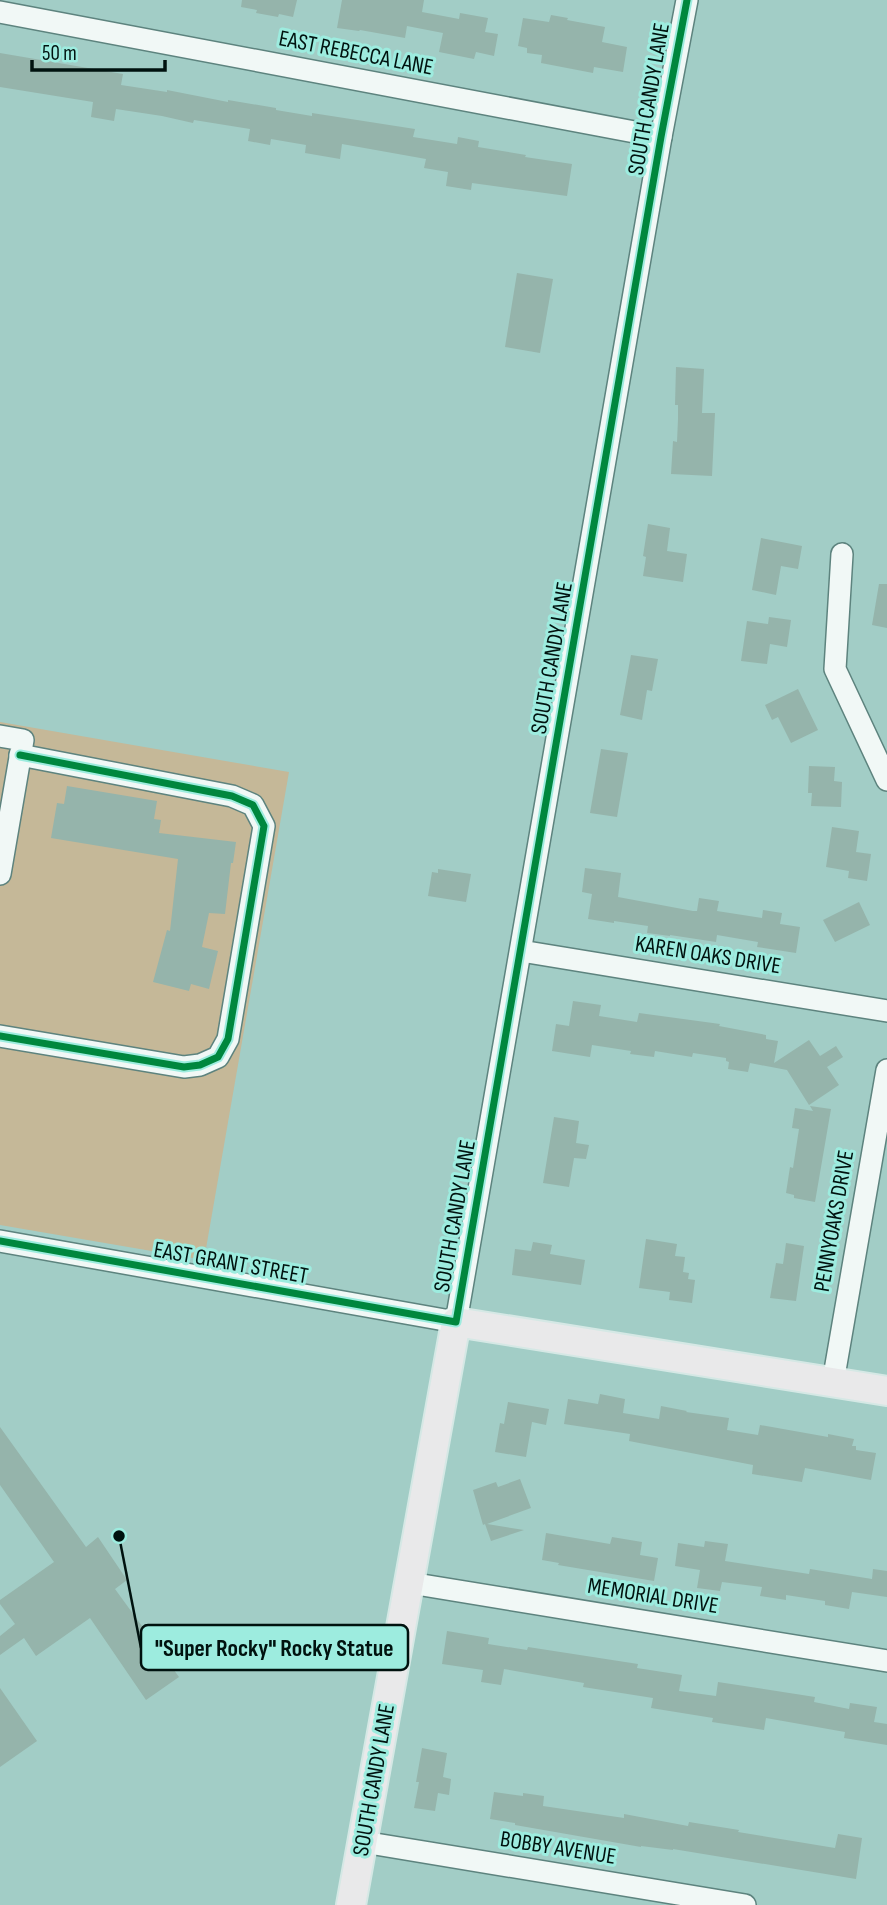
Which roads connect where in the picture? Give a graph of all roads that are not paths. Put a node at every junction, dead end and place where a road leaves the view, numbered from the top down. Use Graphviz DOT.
graph roads {
  1 [pos="687,0"];
  2 [pos="0,12"];
  3 [pos="661,137"];
  4 [pos="842,554"];
  5 [pos="0,736"];
  6 [pos="20,755"];
  7 [pos="887,780"];
  8 [pos="0,874"];
  9 [pos="521,951"];
  10 [pos="887,1011"];
  11 [pos="0,1036"];
  12 [pos="887,1070"];
  13 [pos="0,1241"];
  14 [pos="456,1322"];
  15 [pos="833,1382"];
  16 [pos="887,1391"];
  17 [pos="410,1583"];
  18 [pos="887,1661"];
  19 [pos="363,1842"];
  20 [pos="351,1905"];
  21 [pos="745,1905"];
  1 -- 3 [label="street, SOUTH CANDY LANE"];
  2 -- 3 [label="street, EAST REBECCA LANE"];
  3 -- 9 [label="street, SOUTH CANDY LANE"];
  4 -- 7 [label="street"];
  5 -- 6 [label="street"];
  6 -- 8 [label="street"];
  6 -- 11 [label="street"];
  9 -- 10 [label="street, KAREN OAKS DRIVE"];
  9 -- 14 [label="street, SOUTH CANDY LANE"];
  12 -- 15 [label="street, PENNYOAKS DRIVE"];
  13 -- 14 [label="street, EAST GRANT STREET"];
  14 -- 15 [label="main road, EAST GRANT STREET"];
  14 -- 17 [label="main road, SOUTH CANDY LANE"];
  15 -- 16 [label="main road, EAST GRANT STREET"];
  17 -- 18 [label="street, MEMORIAL DRIVE"];
  17 -- 19 [label="main road, SOUTH CANDY LANE"];
  19 -- 20 [label="main road, SOUTH CANDY LANE"];
  19 -- 21 [label="street, BOBBY AVENUE"];
}
